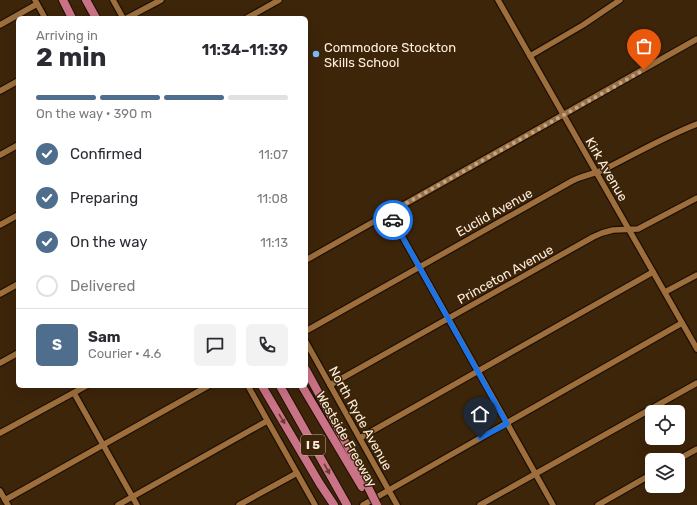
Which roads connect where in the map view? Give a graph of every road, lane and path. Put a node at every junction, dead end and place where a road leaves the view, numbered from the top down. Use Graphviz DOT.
graph roads {
  1 [pos="62,0"];
  2 [pos="86,0"];
  3 [pos="113,0"];
  4 [pos="159,0"];
  5 [pos="279,0"];
  6 [pos="498,0"];
  7 [pos="620,0"];
  8 [pos="36,2"];
  9 [pos="44,16"];
  10 [pos="71,16"];
  11 [pos="95,16"];
  12 [pos="122,16"];
  13 [pos="131,16"];
  14 [pos="251,16"];
  15 [pos="0,25"];
  16 [pos="697,39"];
  17 [pos="530,56"];
  18 [pos="16,82"];
  19 [pos="0,91"];
  20 [pos="564,115"];
  21 [pos="697,124"];
  22 [pos="16,146"];
  23 [pos="0,155"];
  24 [pos="596,172"];
  25 [pos="697,198"];
  26 [pos="389,213"];
  27 [pos="16,216"];
  28 [pos="0,225"];
  29 [pos="629,229"];
  30 [pos="308,259"];
  31 [pos="419,267"];
  32 [pos="652,272"];
  33 [pos="697,275"];
  34 [pos="16,285"];
  35 [pos="665,292"];
  36 [pos="0,294"];
  37 [pos="448,318"];
  38 [pos="682,324"];
  39 [pos="308,330"];
  40 [pos="308,346"];
  41 [pos="697,349"];
  42 [pos="16,354"];
  43 [pos="0,363"];
  44 [pos="478,371"];
  45 [pos="308,374"];
  46 [pos="697,383"];
  47 [pos="330,385"];
  48 [pos="83,388"];
  49 [pos="204,388"];
  50 [pos="249,388"];
  51 [pos="263,388"];
  52 [pos="281,388"];
  53 [pos="303,388"];
  54 [pos="74,393"];
  55 [pos="268,421"];
  56 [pos="507,424"];
  57 [pos="0,433"];
  58 [pos="360,438"];
  59 [pos="103,445"];
  60 [pos="697,449"];
  61 [pos="685,456"];
  62 [pos="297,473"];
  63 [pos="535,474"];
  64 [pos="645,478"];
  65 [pos="365,487"];
  66 [pos="389,490"];
  67 [pos="0,491"];
  68 [pos="132,497"];
  69 [pos="7,502"];
  70 [pos="347,504"];
  71 [pos="118,505"];
  72 [pos="137,505"];
  73 [pos="239,505"];
  74 [pos="315,505"];
  75 [pos="334,505"];
  76 [pos="363,505"];
  77 [pos="372,505"];
  78 [pos="377,505"];
  79 [pos="396,505"];
  80 [pos="480,505"];
  81 [pos="553,505"];
  82 [pos="598,505"];
  1 -- 10 [label="highway"];
  2 -- 11 [label="highway"];
  3 -- 12 [label="street"];
  4 -- 13 [label="street"];
  5 -- 14 [label="street"];
  6 -- 17 [label="street, Kirk Avenue"];
  7 -- 17 [label="street"];
  8 -- 9 [label="street"];
  8 -- 15 [label="street"];
  16 -- 20 [label="street"];
  17 -- 20 [label="street, Kirk Avenue"];
  18 -- 19 [label="street"];
  20 -- 24 [label="street, Kirk Avenue"];
  20 -- 26 [label="street"];
  21 -- 24 [label="street, Euclid Avenue"];
  22 -- 23 [label="street"];
  24 -- 29 [label="street, Kirk Avenue"];
  24 -- 31 [label="street, Euclid Avenue"];
  25 -- 29 [label="street, Princeton Avenue"];
  26 -- 30 [label="street"];
  26 -- 31 [label="street"];
  27 -- 28 [label="street"];
  29 -- 32 [label="street, Kirk Avenue"];
  29 -- 37 [label="street, Princeton Avenue"];
  31 -- 37 [label="street"];
  31 -- 39 [label="street, Euclid Avenue"];
  32 -- 35 [label="street, Kirk Avenue"];
  32 -- 44 [label="street"];
  33 -- 35 [label="street"];
  34 -- 36 [label="street"];
  35 -- 38 [label="street, Kirk Avenue"];
  37 -- 44 [label="street"];
  37 -- 47 [label="street, Princeton Avenue"];
  38 -- 41 [label="street, Kirk Avenue"];
  38 -- 56 [label="street"];
  40 -- 47 [label="street, North Ryde Avenue"];
  42 -- 43 [label="street"];
  44 -- 56 [label="street"];
  44 -- 58 [label="street"];
  45 -- 65 [label="highway"];
  46 -- 63 [label="street"];
  47 -- 58 [label="street, North Ryde Avenue"];
  48 -- 54 [label="street"];
  49 -- 59 [label="street"];
  50 -- 55 [label="street"];
  51 -- 75 [label="highway, one-way"];
  52 -- 70 [label="highway, I 5, one-way"];
  53 -- 65 [label="highway, Westside Freeway / I 5"];
  54 -- 57 [label="street"];
  54 -- 59 [label="street"];
  55 -- 62 [label="street"];
  55 -- 68 [label="street"];
  56 -- 63 [label="street"];
  56 -- 66 [label="street"];
  58 -- 66 [label="street, North Ryde Avenue"];
  59 -- 68 [label="street"];
  59 -- 69 [label="street"];
  60 -- 61 [label="street"];
  62 -- 73 [label="street"];
  62 -- 74 [label="street"];
  63 -- 80 [label="street"];
  63 -- 81 [label="street"];
  64 -- 82 [label="street"];
  65 -- 77 [label="highway, Westside Freeway / I 5"];
  65 -- 78 [label="highway, bridge"];
  66 -- 76 [label="street"];
  66 -- 79 [label="street, North Ryde Avenue"];
  67 -- 69 [label="street"];
  68 -- 71 [label="street"];
  68 -- 72 [label="street"];
}
